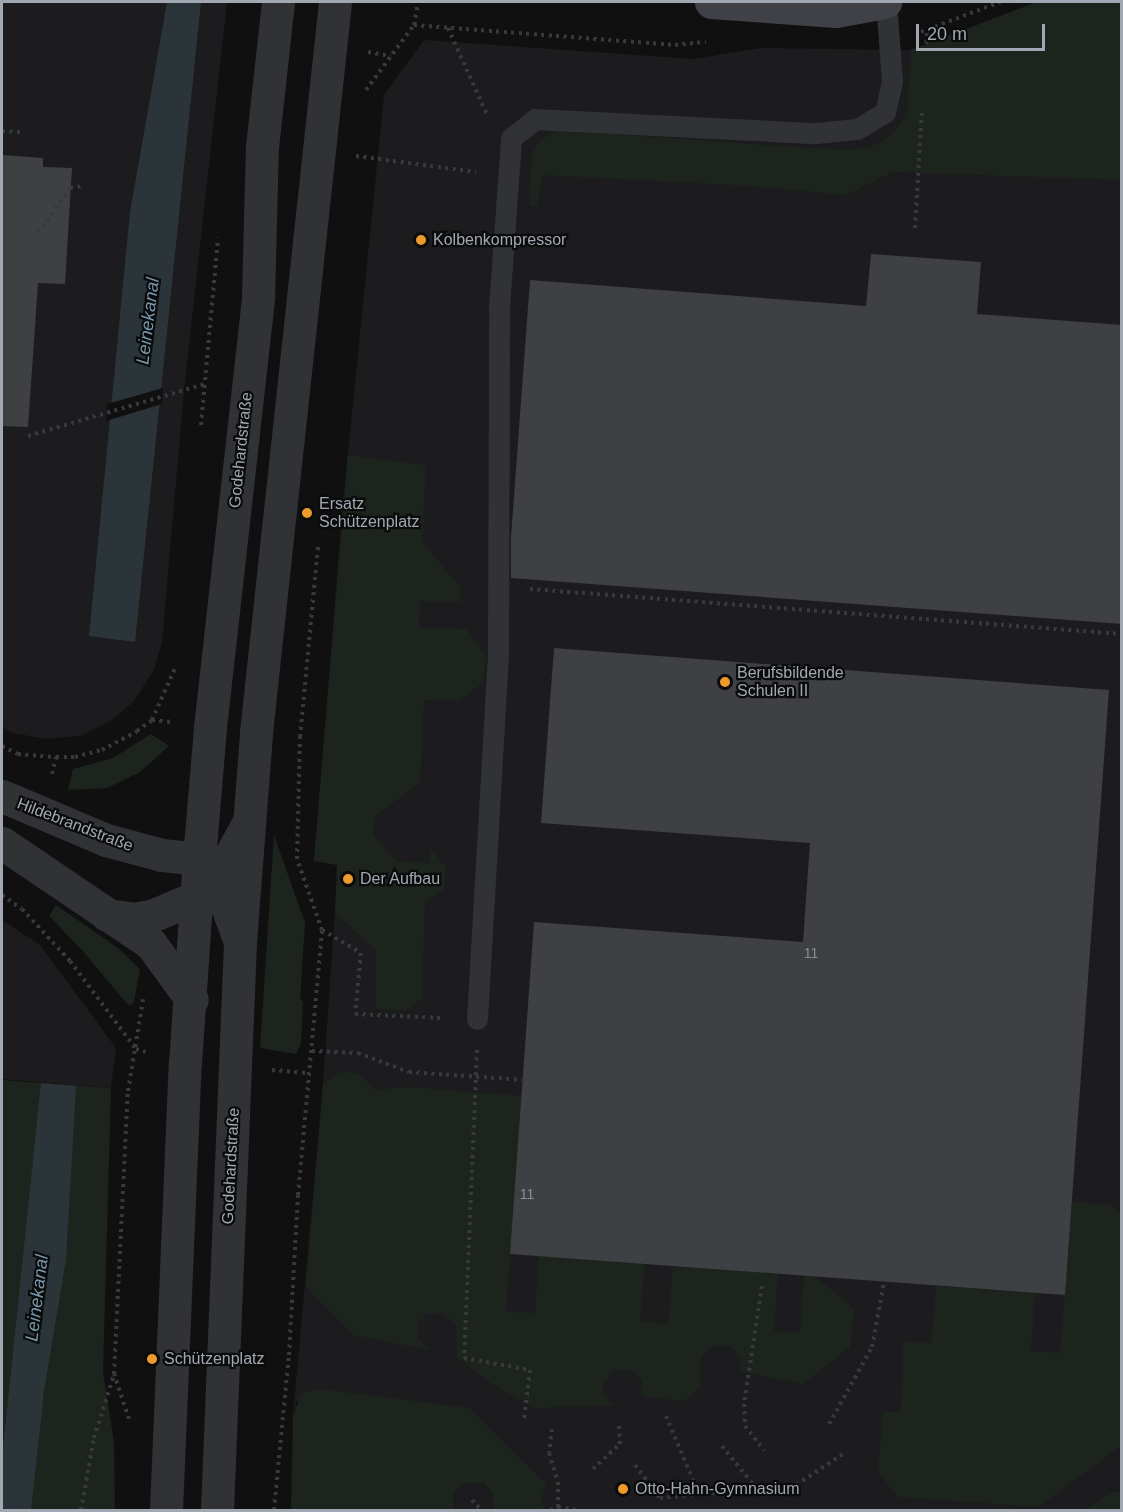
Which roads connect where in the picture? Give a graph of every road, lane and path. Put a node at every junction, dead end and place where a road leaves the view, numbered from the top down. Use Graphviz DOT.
graph roads {
  1 [pos="278,2"];
  2 [pos="335,2"];
  3 [pos="418,2"];
  4 [pos="711,2"];
  5 [pos="886,2"];
  6 [pos="448,28"];
  7 [pos="364,92"];
  8 [pos="2,131"];
  9 [pos="20,132"];
  10 [pos="511,138"];
  11 [pos="358,146"];
  12 [pos="356,156"];
  13 [pos="355,168"];
  14 [pos="481,172"];
  15 [pos="918,173"];
  16 [pos="82,186"];
  17 [pos="915,228"];
  18 [pos="38,233"];
  19 [pos="218,235"];
  20 [pos="205,384"];
  21 [pos="201,431"];
  22 [pos="28,436"];
  23 [pos="320,535"];
  24 [pos="498,587"];
  25 [pos="1122,634"];
  26 [pos="177,663"];
  27 [pos="2,746"];
  28 [pos="2,796"];
  29 [pos="249,821"];
  30 [pos="2,843"];
  31 [pos="204,879"];
  32 [pos="2,895"];
  33 [pos="107,915"];
  34 [pos="322,930"];
  35 [pos="240,942"];
  36 [pos="192,1000"];
  37 [pos="477,1019"];
  38 [pos="312,1051"];
  39 [pos="522,1080"];
  40 [pos="884,1282"];
  41 [pos="762,1286"];
  42 [pos="114,1374"];
  43 [pos="666,1416"];
  44 [pos="524,1419"];
  45 [pos="619,1424"];
  46 [pos="829,1424"];
  47 [pos="130,1427"];
  48 [pos="552,1429"];
  49 [pos="722,1446"];
  50 [pos="764,1450"];
  51 [pos="846,1452"];
  52 [pos="635,1465"];
  53 [pos="593,1468"];
  54 [pos="757,1489"];
  55 [pos="699,1494"];
  56 [pos="472,1500"];
  57 [pos="558,1507"];
  58 [pos="81,1510"];
  59 [pos="166,1510"];
  60 [pos="218,1510"];
  61 [pos="274,1510"];
  62 [pos="481,1510"];
  63 [pos="550,1510"];
  64 [pos="577,1510"];
  1 -- 31 [label="street, Godehardstraße"];
  2 -- 29 [label="street, Godehardstraße"];
  3 -- 7 [label="path"];
  4 -- 5 [label="main road"];
  5 -- 10 [label="lane"];
  6 -- 10 [label="path"];
  8 -- 9 [label="path"];
  10 -- 24 [label="lane"];
  11 -- 12 [label="path"];
  12 -- 13 [label="path"];
  12 -- 14 [label="path"];
  15 -- 17 [label="path"];
  16 -- 18 [label="path"];
  19 -- 20 [label="path"];
  20 -- 21 [label="path"];
  20 -- 22 [label="path"];
  23 -- 34 [label="path"];
  24 -- 25 [label="path"];
  24 -- 37 [label="lane"];
  26 -- 27 [label="path"];
  28 -- 31 [label="street, Hildebrandstraße"];
  29 -- 31 [label="street, Godehardstraße"];
  29 -- 35 [label="street, Godehardstraße"];
  30 -- 33 [label="street"];
  31 -- 33 [label="street"];
  31 -- 35 [label="street"];
  31 -- 36 [label="street, Godehardstraße"];
  32 -- 42 [label="path"];
  33 -- 36 [label="street"];
  34 -- 37 [label="path"];
  34 -- 38 [label="path"];
  35 -- 60 [label="street, Godehardstraße"];
  36 -- 59 [label="street, Godehardstraße"];
  37 -- 44 [label="path"];
  38 -- 39 [label="path"];
  38 -- 61 [label="path"];
  40 -- 46 [label="path"];
  41 -- 50 [label="path"];
  42 -- 47 [label="path"];
  42 -- 58 [label="path"];
  43 -- 55 [label="path"];
  45 -- 53 [label="path"];
  48 -- 57 [label="path"];
  49 -- 54 [label="path"];
  51 -- 54 [label="path"];
  52 -- 55 [label="path"];
  54 -- 55 [label="path"];
  56 -- 62 [label="path"];
  57 -- 63 [label="path"];
  57 -- 64 [label="path"];
}
